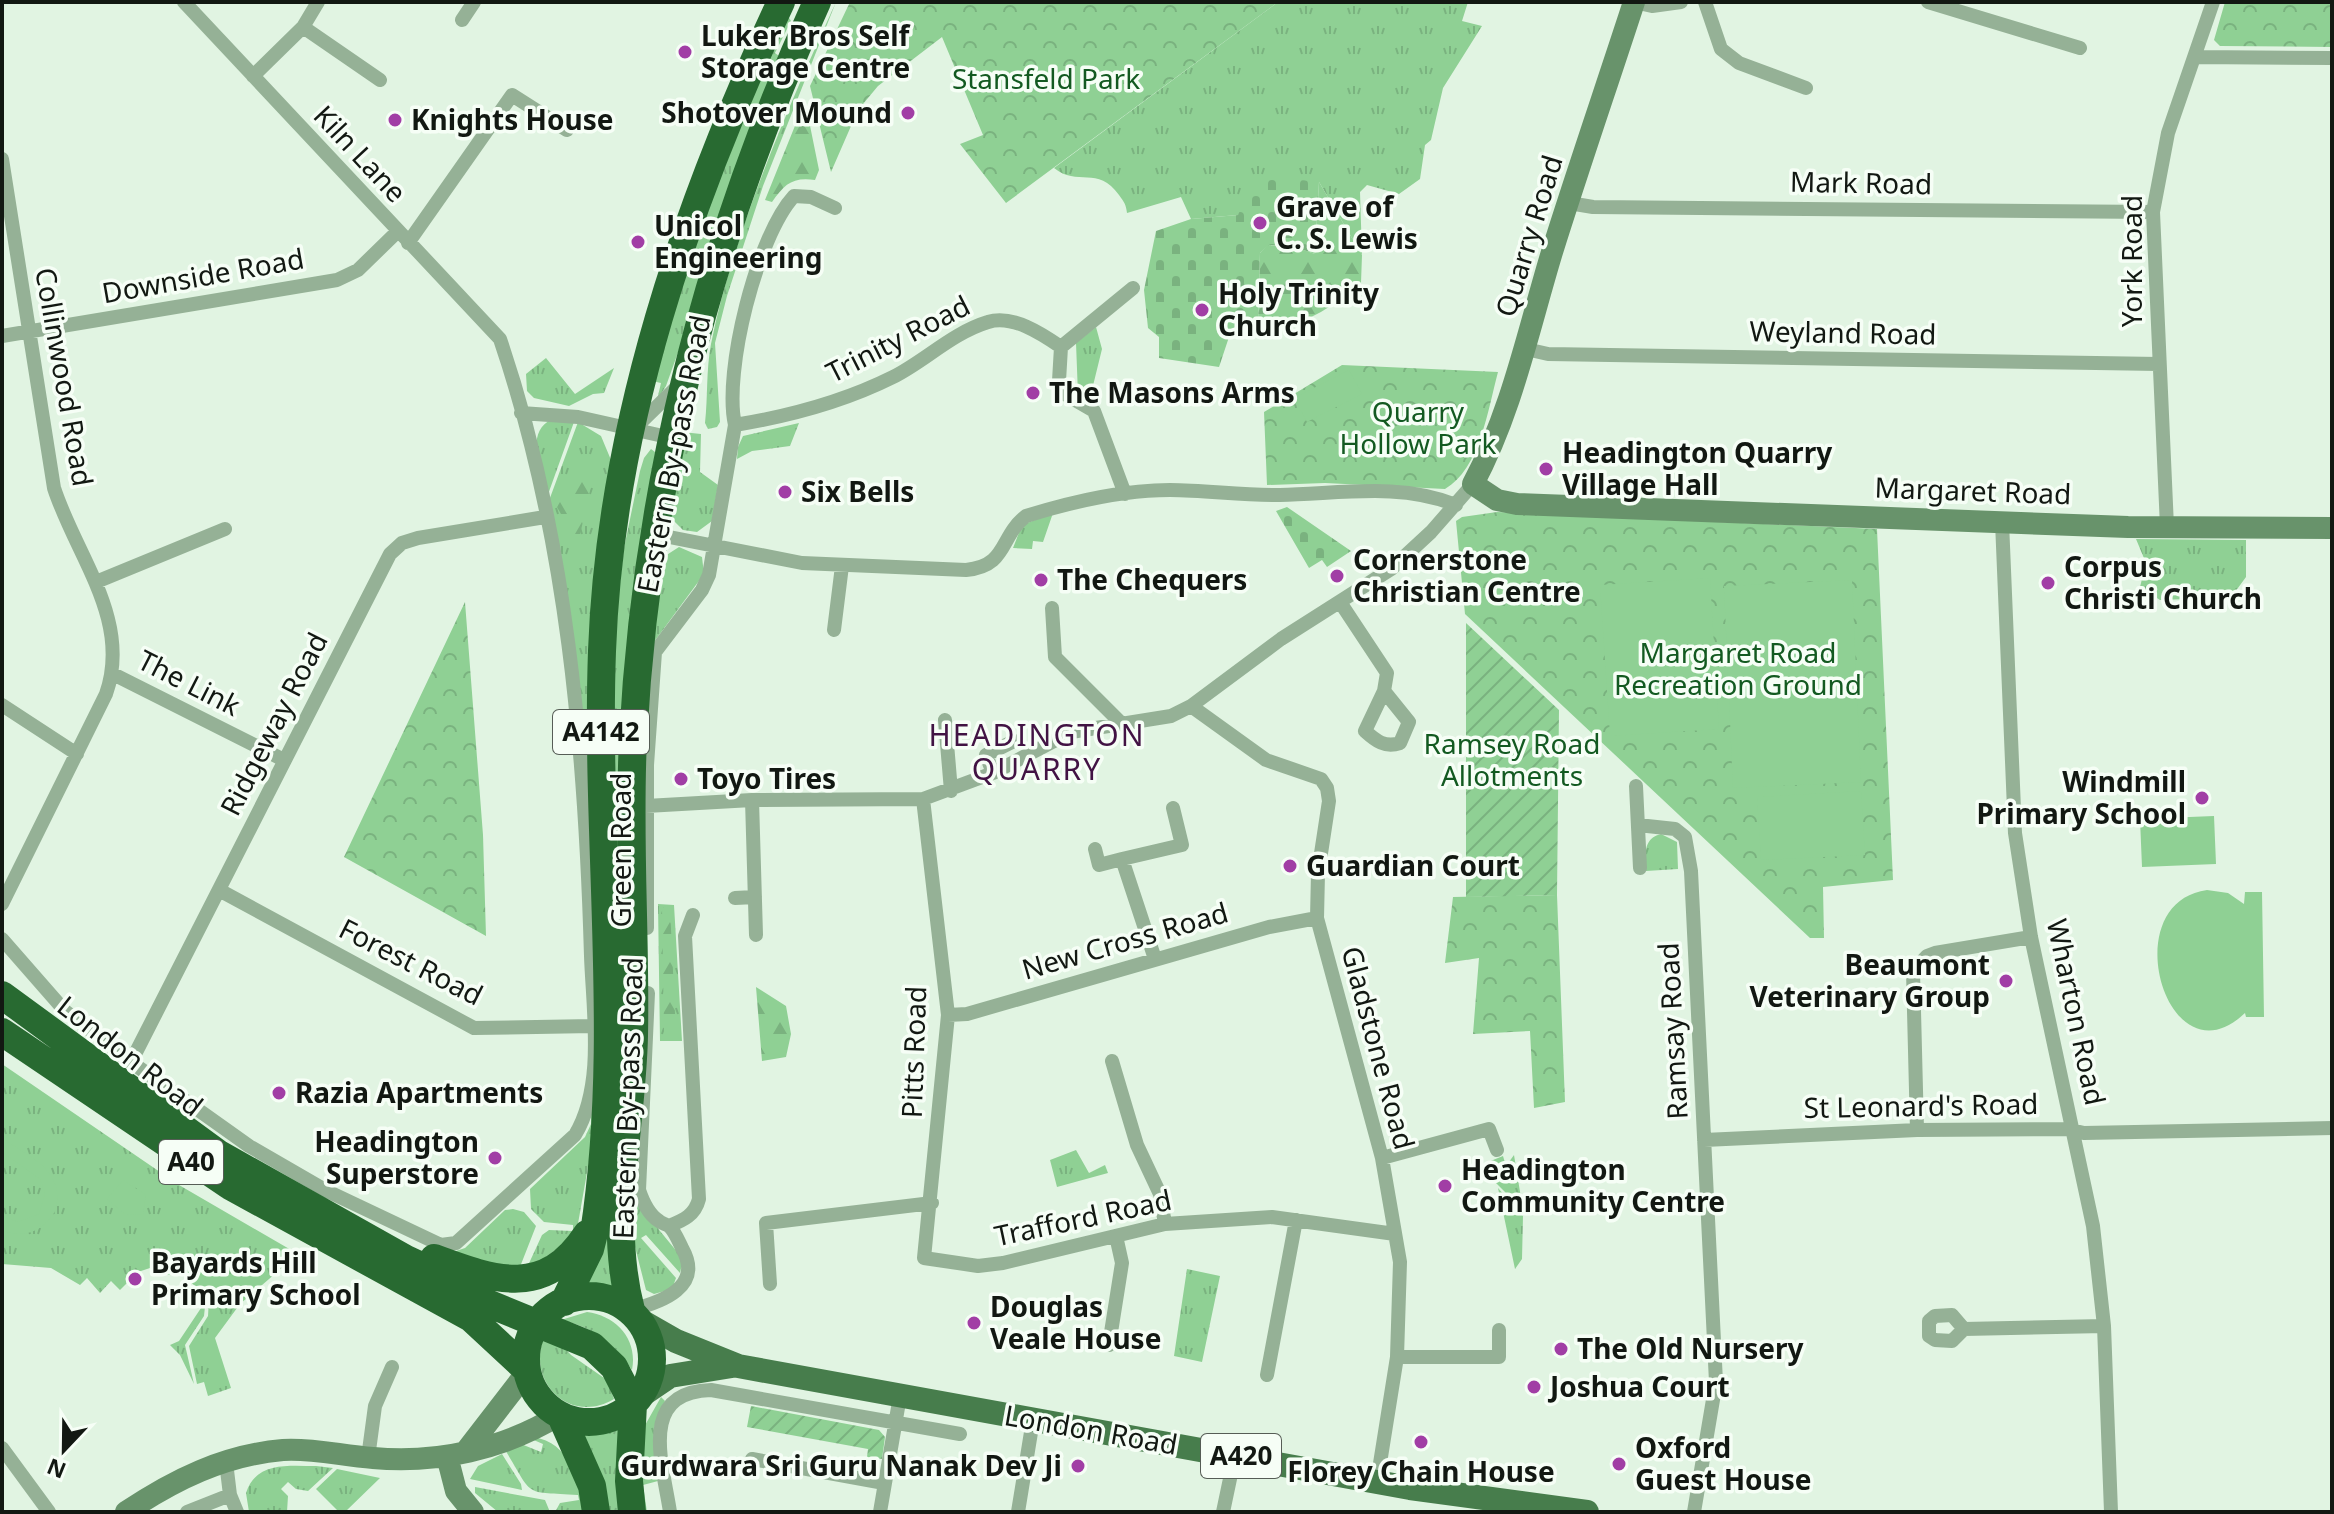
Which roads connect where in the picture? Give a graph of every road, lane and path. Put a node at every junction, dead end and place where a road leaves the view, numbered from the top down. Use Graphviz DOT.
graph roads {
  1 [pos="184,2"];
  2 [pos="318,2"];
  3 [pos="474,2"];
  4 [pos="781,2"];
  5 [pos="817,2"];
  6 [pos="1634,2"];
  7 [pos="1681,2"];
  8 [pos="1705,2"];
  9 [pos="1928,2"];
  10 [pos="2213,2"];
  11 [pos="462,20"];
  12 [pos="303,27"];
  13 [pos="2080,48"];
  14 [pos="2195,57"];
  15 [pos="2332,58"];
  16 [pos="253,76"];
  17 [pos="380,80"];
  18 [pos="1806,88"];
  19 [pos="567,130"];
  20 [pos="2,159"];
  21 [pos="1569,203"];
  22 [pos="835,208"];
  23 [pos="2153,212"];
  24 [pos="402,238"];
  25 [pos="1133,288"];
  26 [pos="28,332"];
  27 [pos="2,336"];
  28 [pos="500,339"];
  29 [pos="1061,347"];
  30 [pos="1526,349"];
  31 [pos="2159,364"];
  32 [pos="683,381"];
  33 [pos="521,413"];
  34 [pos="735,425"];
  35 [pos="632,430"];
  36 [pos="672,438"];
  37 [pos="1473,484"];
  38 [pos="1125,494"];
  39 [pos="1456,505"];
  40 [pos="545,517"];
  41 [pos="2002,522"];
  42 [pos="2167,527"];
  43 [pos="2332,528"];
  44 [pos="225,529"];
  45 [pos="654,534"];
  46 [pos="714,545"];
  47 [pos="842,566"];
  48 [pos="96,582"];
  49 [pos="1340,602"];
  50 [pos="1052,608"];
  51 [pos="834,630"];
  52 [pos="113,674"];
  53 [pos="1384,691"];
  54 [pos="2,705"];
  55 [pos="1191,706"];
  56 [pos="945,720"];
  57 [pos="1121,723"];
  58 [pos="1014,741"];
  59 [pos="77,754"];
  60 [pos="284,760"];
  61 [pos="993,773"];
  62 [pos="1636,786"];
  63 [pos="951,791"];
  64 [pos="923,799"];
  65 [pos="752,800"];
  66 [pos="646,806"];
  67 [pos="1173,808"];
  68 [pos="1638,825"];
  69 [pos="1095,849"];
  70 [pos="1122,859"];
  71 [pos="1640,868"];
  72 [pos="219,890"];
  73 [pos="755,897"];
  74 [pos="735,898"];
  75 [pos="2,904"];
  76 [pos="693,915"];
  77 [pos="1317,918"];
  78 [pos="756,935"];
  79 [pos="2031,937"];
  80 [pos="2,939"];
  81 [pos="1155,959"];
  82 [pos="2,995"];
  83 [pos="948,1015"];
  84 [pos="593,1026"];
  85 [pos="2,1032"];
  86 [pos="1112,1061"];
  87 [pos="131,1062"];
  88 [pos="2332,1128"];
  89 [pos="1917,1130"];
  90 [pos="2074,1130"];
  91 [pos="1704,1140"];
  92 [pos="1497,1150"];
  93 [pos="1382,1158"];
  94 [pos="932,1203"];
  95 [pos="597,1215"];
  96 [pos="1296,1220"];
  97 [pos="1165,1224"];
  98 [pos="669,1226"];
  99 [pos="1395,1234"];
  100 [pos="1116,1236"];
  101 [pos="924,1258"];
  102 [pos="446,1262"];
  103 [pos="770,1284"];
  104 [pos="562,1303"];
  105 [pos="636,1315"];
  106 [pos="536,1325"];
  107 [pos="2104,1326"];
  108 [pos="1964,1329"];
  109 [pos="1499,1330"];
  110 [pos="1109,1345"];
  111 [pos="1397,1357"];
  112 [pos="738,1366"];
  113 [pos="392,1367"];
  114 [pos="526,1370"];
  115 [pos="1267,1375"];
  116 [pos="900,1396"];
  117 [pos="636,1401"];
  118 [pos="560,1416"];
  119 [pos="1033,1420"];
  120 [pos="895,1423"];
  121 [pos="960,1434"];
  122 [pos="2,1448"];
  123 [pos="456,1453"];
  124 [pos="1235,1455"];
  125 [pos="368,1458"];
  126 [pos="752,1459"];
  127 [pos="226,1462"];
  128 [pos="1377,1482"];
  129 [pos="884,1483"];
  130 [pos="230,1495"];
  131 [pos="49,1512"];
  132 [pos="126,1512"];
  133 [pos="187,1512"];
  134 [pos="237,1512"];
  135 [pos="473,1512"];
  136 [pos="596,1512"];
  137 [pos="632,1512"];
  138 [pos="670,1512"];
  139 [pos="880,1512"];
  140 [pos="1018,1512"];
  141 [pos="1223,1512"];
  142 [pos="1587,1512"];
  143 [pos="1694,1512"];
  144 [pos="2111,1512"];
  1 -- 16 [label="street, Kiln Lane"];
  2 -- 12 [label="street"];
  3 -- 11 [label="street"];
  4 -- 35 [label="highway, Eastern By-pass Road / A4142"];
  5 -- 32 [label="highway, Eastern By-pass Road / A4142"];
  6 -- 7 [label="street"];
  6 -- 21 [label="street, Quarry Road"];
  8 -- 18 [label="street"];
  9 -- 13 [label="street"];
  10 -- 14 [label="street, York Road"];
  12 -- 16 [label="street"];
  12 -- 17 [label="street"];
  14 -- 15 [label="street"];
  14 -- 23 [label="street, York Road"];
  16 -- 24 [label="street, Kiln Lane"];
  19 -- 24 [label="street, Downside Road"];
  20 -- 26 [label="street, Collinwood Road"];
  21 -- 23 [label="street, Mark Road"];
  21 -- 30 [label="street, Quarry Road"];
  22 -- 34 [label="street"];
  23 -- 31 [label="street, York Road"];
  24 -- 26 [label="street, Downside Road"];
  24 -- 28 [label="street, Kiln Lane"];
  25 -- 29 [label="street"];
  26 -- 27 [label="street, Downside Road"];
  26 -- 48 [label="street, Collinwood Road"];
  28 -- 33 [label="street, Green Road"];
  29 -- 34 [label="street, Trinity Road"];
  29 -- 38 [label="street"];
  30 -- 31 [label="street, Weyland Road"];
  30 -- 37 [label="street, Quarry Road"];
  31 -- 42 [label="street, York Road"];
  32 -- 35 [label="street"];
  32 -- 36 [label="highway, Eastern By-pass Road / A4142"];
  33 -- 35 [label="street"];
  33 -- 40 [label="street, Green Road"];
  34 -- 46 [label="street"];
  35 -- 36 [label="street"];
  35 -- 95 [label="highway, Eastern By-pass Road / A4142"];
  36 -- 45 [label="highway, Eastern By-pass Road / A4142"];
  37 -- 39 [label="street"];
  37 -- 41 [label="street, Margaret Road"];
  38 -- 39 [label="street"];
  38 -- 47 [label="street"];
  39 -- 49 [label="street"];
  40 -- 60 [label="street, Ridgeway Road"];
  40 -- 84 [label="street, Green Road"];
  41 -- 42 [label="street, Margaret Road"];
  41 -- 79 [label="street, Wharton Road"];
  42 -- 43 [label="street, Margaret Road"];
  44 -- 48 [label="street"];
  45 -- 46 [label="street"];
  45 -- 105 [label="highway, Eastern By-pass Road / A4142"];
  46 -- 47 [label="street"];
  46 -- 66 [label="street, Green Road"];
  47 -- 51 [label="street"];
  48 -- 52 [label="street, Collinwood Road"];
  49 -- 53 [label="street"];
  49 -- 55 [label="street"];
  50 -- 57 [label="street"];
  52 -- 59 [label="street, Collinwood Road"];
  52 -- 60 [label="street, The Link"];
  54 -- 59 [label="street"];
  55 -- 57 [label="street"];
  55 -- 77 [label="street, Gladstone Road"];
  56 -- 63 [label="street"];
  57 -- 61 [label="street"];
  58 -- 61 [label="street"];
  59 -- 75 [label="street, Collinwood Road"];
  60 -- 72 [label="street, Ridgeway Road"];
  61 -- 63 [label="street"];
  62 -- 68 [label="street"];
  63 -- 64 [label="street"];
  64 -- 65 [label="street"];
  64 -- 83 [label="street, Pitts Road"];
  65 -- 66 [label="street"];
  65 -- 73 [label="street"];
  66 -- 98 [label="street, Green Road"];
  67 -- 70 [label="street"];
  68 -- 71 [label="street"];
  68 -- 91 [label="street, Ramsay Road"];
  69 -- 70 [label="street"];
  70 -- 81 [label="street"];
  72 -- 84 [label="street, Forest Road"];
  72 -- 87 [label="street, Ridgeway Road"];
  73 -- 74 [label="street"];
  73 -- 78 [label="street"];
  76 -- 98 [label="street"];
  77 -- 81 [label="street, New Cross Road"];
  77 -- 93 [label="street, Gladstone Road"];
  79 -- 89 [label="street"];
  79 -- 90 [label="street, Wharton Road"];
  80 -- 87 [label="street, London Road"];
  81 -- 83 [label="street, New Cross Road"];
  82 -- 102 [label="highway, London Road / A40"];
  83 -- 94 [label="street, Pitts Road"];
  84 -- 102 [label="street, Green Road"];
  85 -- 114 [label="highway, London Road / A40"];
  86 -- 97 [label="street"];
  87 -- 102 [label="street, London Road"];
  88 -- 90 [label="street, St Leonard's Road"];
  89 -- 90 [label="street, St Leonard's Road"];
  89 -- 91 [label="street, St Leonard's Road"];
  90 -- 107 [label="street, Wharton Road"];
  91 -- 143 [label="street, Ramsay Road"];
  92 -- 93 [label="street"];
  93 -- 99 [label="street, Gladstone Road"];
  94 -- 101 [label="street, Pitts Road"];
  94 -- 103 [label="street"];
  95 -- 102 [label="highway"];
  95 -- 104 [label="highway, Eastern By-pass Road / A4142"];
  96 -- 97 [label="street, Trafford Road"];
  96 -- 99 [label="street, Trafford Road"];
  96 -- 115 [label="street"];
  97 -- 100 [label="street, Trafford Road"];
  98 -- 105 [label="street, Green Road"];
  99 -- 111 [label="street, Gladstone Road"];
  100 -- 101 [label="street, Trafford Road"];
  100 -- 110 [label="street"];
  102 -- 104 [label="highway"];
  102 -- 106 [label="highway, London Road"];
  104 -- 105 [label="highway"];
  104 -- 106 [label="highway"];
  105 -- 112 [label="main road, London Road / A420"];
  105 -- 117 [label="highway, Eastern By-pass Road"];
  106 -- 114 [label="highway"];
  106 -- 117 [label="highway, London Road"];
  107 -- 108 [label="street"];
  107 -- 144 [label="street, Wharton Road"];
  109 -- 111 [label="street"];
  111 -- 128 [label="street, Gladstone Road"];
  112 -- 116 [label="main road, London Road / A420"];
  112 -- 117 [label="main road, London Road / A420"];
  113 -- 125 [label="street"];
  114 -- 118 [label="highway, London Road"];
  114 -- 123 [label="street"];
  116 -- 119 [label="main road, London Road / A420"];
  116 -- 120 [label="street"];
  117 -- 118 [label="highway"];
  117 -- 137 [label="highway"];
  118 -- 123 [label="street"];
  118 -- 136 [label="highway, London Road"];
  119 -- 124 [label="main road, London Road / A420"];
  119 -- 140 [label="street"];
  120 -- 121 [label="street"];
  120 -- 129 [label="street"];
  120 -- 138 [label="street"];
  122 -- 131 [label="street"];
  123 -- 125 [label="street"];
  123 -- 135 [label="street"];
  124 -- 128 [label="main road, London Road / A420"];
  124 -- 141 [label="street"];
  125 -- 127 [label="street"];
  126 -- 129 [label="street"];
  127 -- 130 [label="street"];
  127 -- 132 [label="street"];
  128 -- 142 [label="main road, London Road / A420"];
  129 -- 139 [label="street"];
  130 -- 133 [label="street"];
  130 -- 134 [label="street"];
}
